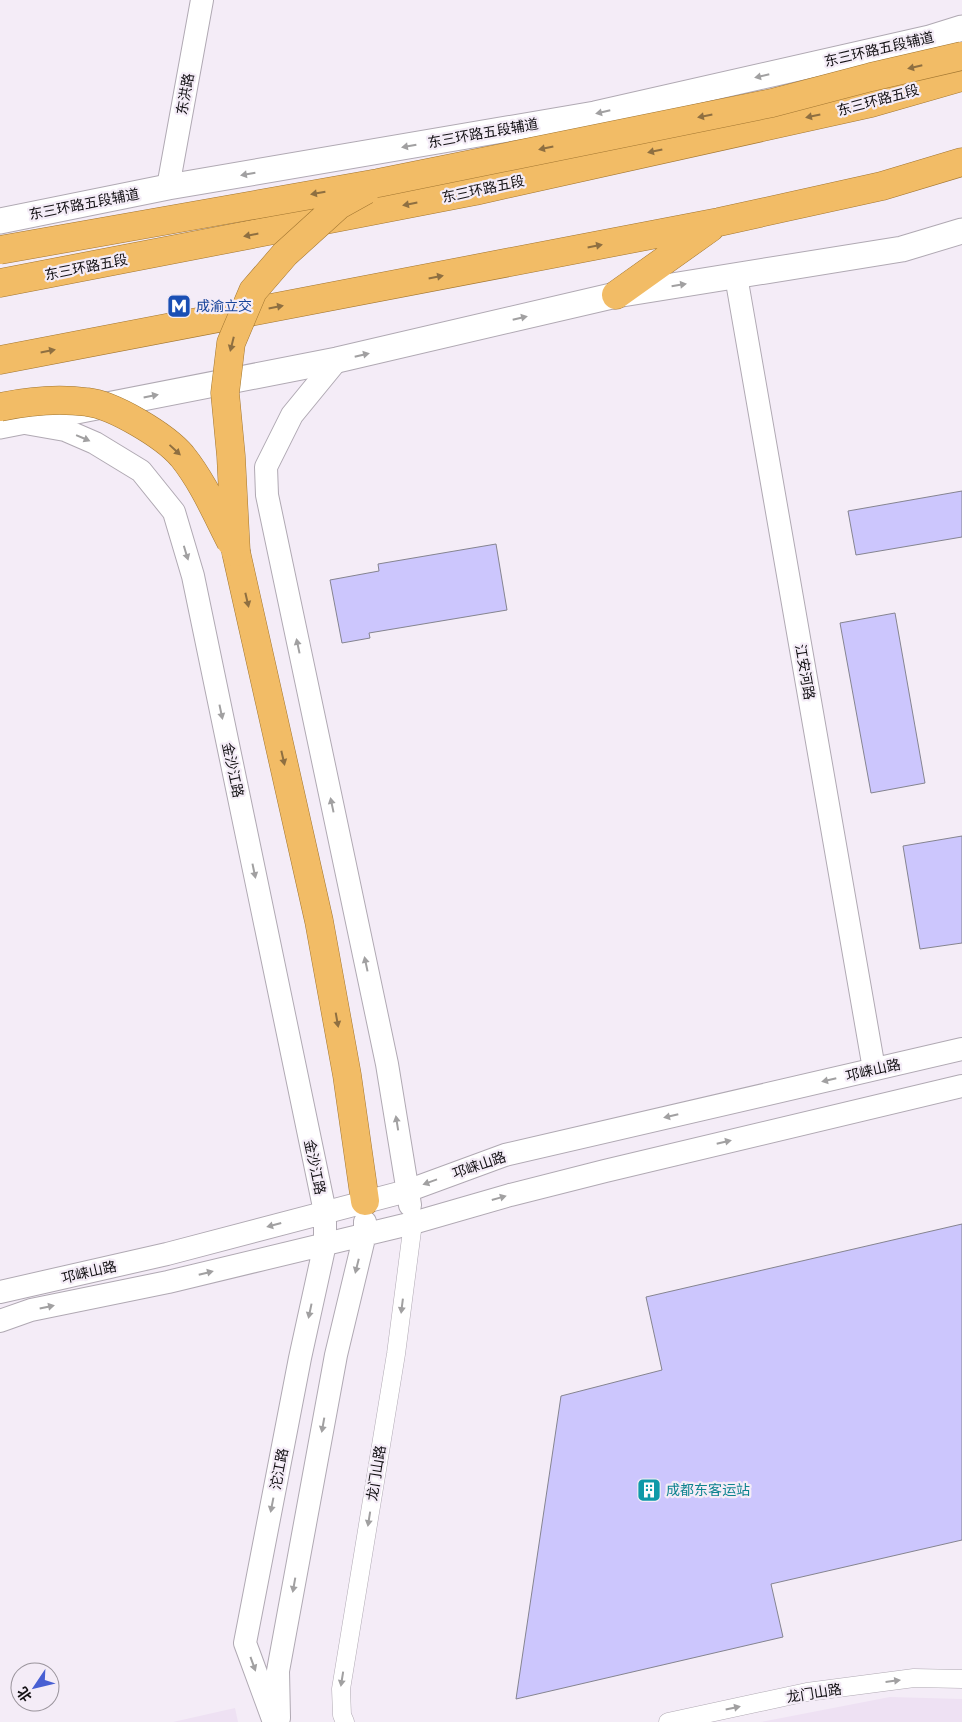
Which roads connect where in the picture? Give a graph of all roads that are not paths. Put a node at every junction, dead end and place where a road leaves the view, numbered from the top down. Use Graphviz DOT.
graph roads {
  1 [pos="202,0"];
  2 [pos="962,28"];
  3 [pos="962,56"];
  4 [pos="962,77"];
  5 [pos="962,162"];
  6 [pos="378,183"];
  7 [pos="168,188"];
  8 [pos="0,221"];
  9 [pos="719,222"];
  10 [pos="962,231"];
  11 [pos="0,250"];
  12 [pos="736,276"];
  13 [pos="0,283"];
  14 [pos="616,295"];
  15 [pos="0,360"];
  16 [pos="338,360"];
  17 [pos="6,418"];
  18 [pos="236,552"];
  19 [pos="962,1049"];
  20 [pos="874,1069"];
  21 [pos="962,1086"];
  22 [pos="407,1190"];
  23 [pos="365,1201"];
  24 [pos="325,1212"];
  25 [pos="413,1223"];
  26 [pos="365,1234"];
  27 [pos="325,1244"];
  28 [pos="0,1292"];
  29 [pos="0,1321"];
  30 [pos="962,1679"];
  31 [pos="274,1722"];
  32 [pos="279,1722"];
  33 [pos="345,1722"];
  34 [pos="668,1722"];
  1 -- 7 [label="street, 东洪路"];
  2 -- 7 [label="main road, 东三环路五段辅道, one-way"];
  3 -- 6 [label="highway, one-way, bridge"];
  4 -- 13 [label="highway, 东三环路五段, one-way"];
  5 -- 9 [label="highway"];
  6 -- 11 [label="highway, one-way, bridge"];
  6 -- 18 [label="highway, one-way, bridge"];
  7 -- 8 [label="main road, 东三环路五段辅道"];
  9 -- 14 [label="highway"];
  15 -- 9 [label="highway, one-way"];
  10 -- 12 [label="main road"];
  14 -- 12 [label="main road, one-way"];
  12 -- 20 [label="street, 江安河路"];
  16 -- 14 [label="main road, one-way"];
  17 -- 16 [label="main road, one-way"];
  22 -- 16 [label="street, one-way"];
  17 -- 18 [label="highway, one-way, bridge"];
  17 -- 24 [label="street, 金沙江路, one-way"];
  18 -- 23 [label="highway, one-way"];
  19 -- 20 [label="street, 邛崃山路"];
  20 -- 22 [label="street, 邛崃山路, one-way"];
  25 -- 21 [label="street, 邛崃山路, one-way"];
  22 -- 23 [label="street, 邛崃山路"];
  22 -- 25 [label="street"];
  23 -- 24 [label="street, 邛崃山路"];
  23 -- 26 [label="street"];
  24 -- 27 [label="street, 沱江路"];
  24 -- 28 [label="street, 邛崃山路, one-way"];
  25 -- 26 [label="street, 邛崃山路"];
  25 -- 33 [label="street, 龙门山路, one-way"];
  26 -- 27 [label="street, 邛崃山路"];
  26 -- 32 [label="street, one-way"];
  29 -- 27 [label="street, 邛崃山路, one-way"];
  27 -- 31 [label="street, 沱江路, one-way"];
  34 -- 30 [label="street, 龙门山路, one-way"];
}
